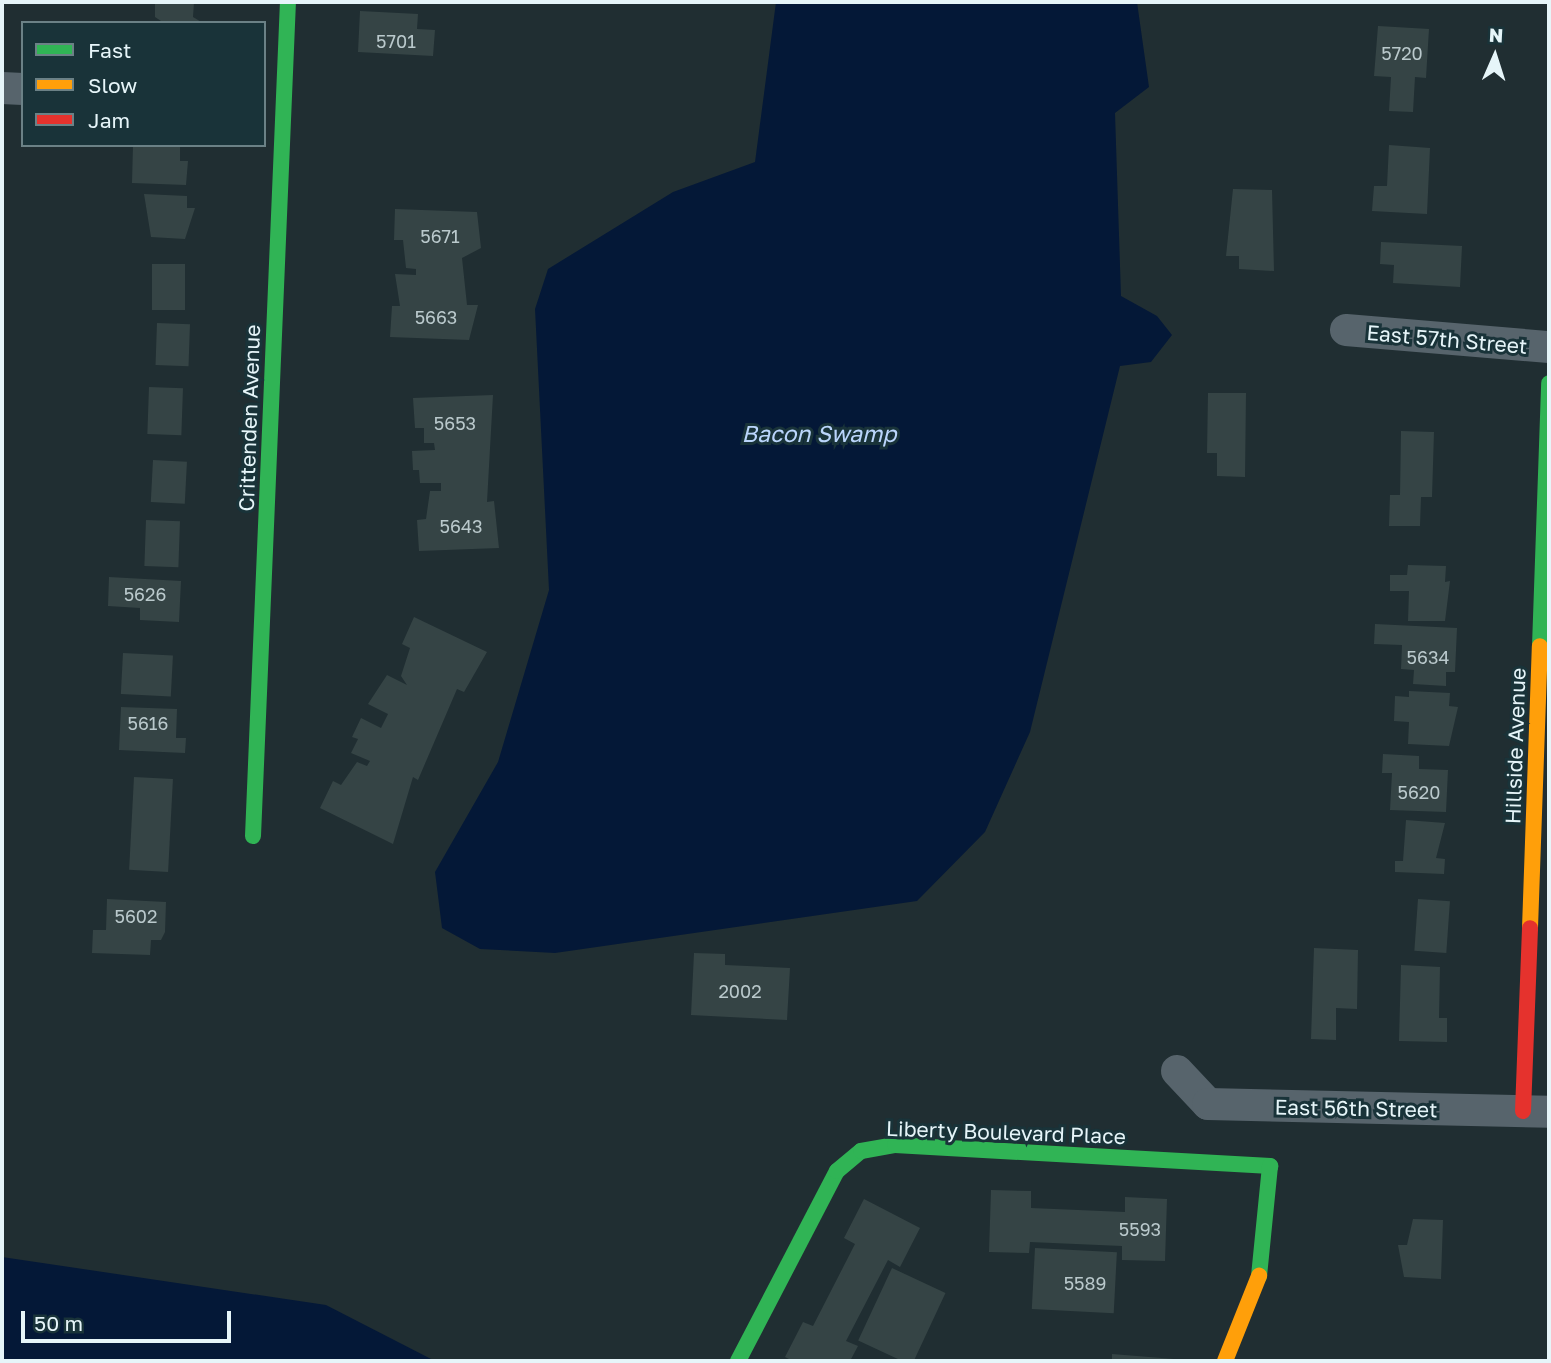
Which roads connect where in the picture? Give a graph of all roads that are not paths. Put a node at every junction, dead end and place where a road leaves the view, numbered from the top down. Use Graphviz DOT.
graph roads {
  1 [pos="288,2"];
  2 [pos="2,88"];
  3 [pos="21,89"];
  4 [pos="274,101"];
  5 [pos="1346,330"];
  6 [pos="1549,347"];
  7 [pos="1549,383"];
  8 [pos="253,836"];
  9 [pos="1177,1071"];
  10 [pos="1536,1111"];
  11 [pos="738,1361"];
  12 [pos="1225,1361"];
  1 -- 4 [label="street, Crittenden Avenue"];
  2 -- 3 [label="street"];
  4 -- 8 [label="street, Crittenden Avenue"];
  5 -- 6 [label="street, East 57th Street"];
  7 -- 10 [label="street, Hillside Avenue"];
  9 -- 10 [label="street, East 56th Street"];
  11 -- 12 [label="street, Liberty Boulevard Place"];
}
